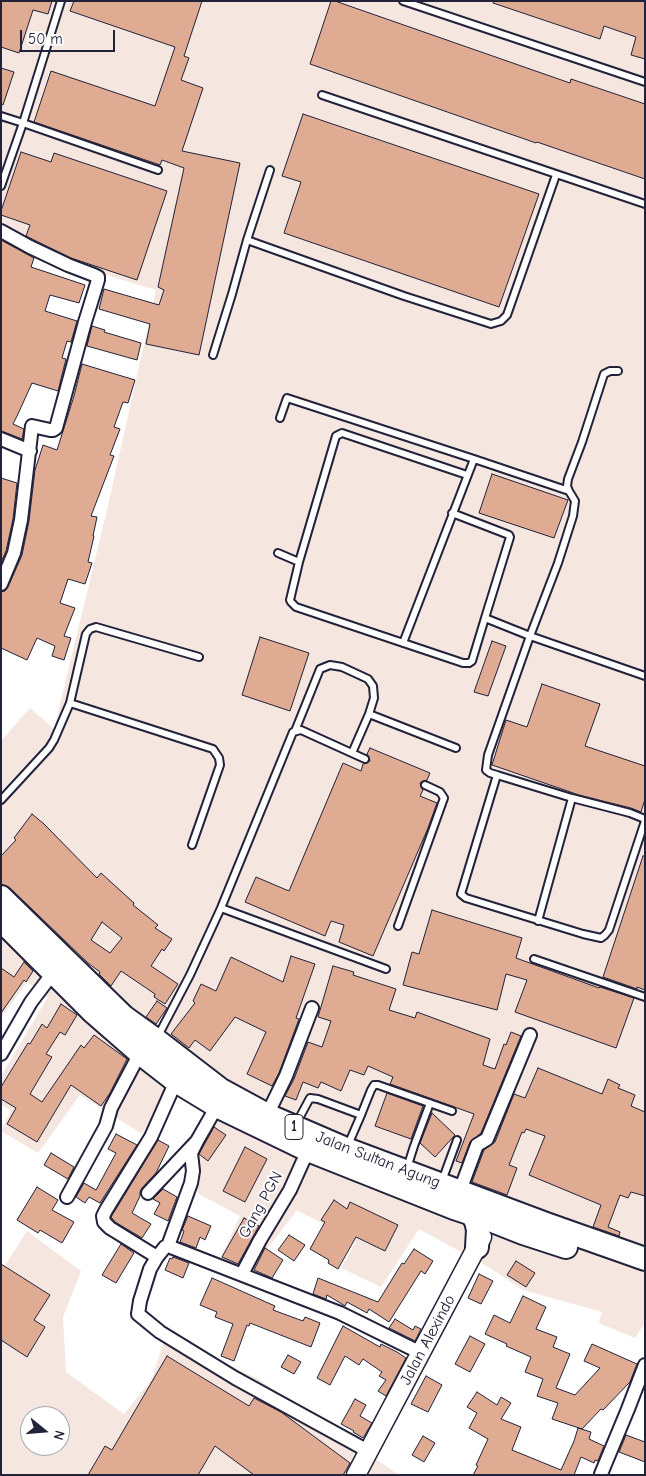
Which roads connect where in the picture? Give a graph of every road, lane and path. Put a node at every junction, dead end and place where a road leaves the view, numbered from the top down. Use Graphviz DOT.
graph roads {
  1 [pos="61,1"];
  2 [pos="403,1"];
  3 [pos="645,82"];
  4 [pos="322,95"];
  5 [pos="1,116"];
  6 [pos="23,123"];
  7 [pos="158,170"];
  8 [pos="270,170"];
  9 [pos="556,175"];
  10 [pos="1,186"];
  11 [pos="645,204"];
  12 [pos="1,231"];
  13 [pos="247,240"];
  14 [pos="213,355"];
  15 [pos="618,370"];
  16 [pos="280,418"];
  17 [pos="1,439"];
  18 [pos="30,451"];
  19 [pos="474,458"];
  20 [pos="467,475"];
  21 [pos="568,491"];
  22 [pos="452,513"];
  23 [pos="278,553"];
  24 [pos="299,562"];
  25 [pos="1,584"];
  26 [pos="485,618"];
  27 [pos="530,636"];
  28 [pos="403,643"];
  29 [pos="199,657"];
  30 [pos="645,676"];
  31 [pos="70,703"];
  32 [pos="369,714"];
  33 [pos="296,731"];
  34 [pos="456,748"];
  35 [pos="352,753"];
  36 [pos="365,759"];
  37 [pos="497,775"];
  38 [pos="425,785"];
  39 [pos="572,798"];
  40 [pos="1,800"];
  41 [pos="645,820"];
  42 [pos="192,845"];
  43 [pos="1,897"];
  44 [pos="221,908"];
  45 [pos="1,920"];
  46 [pos="538,921"];
  47 [pos="398,926"];
  48 [pos="534,959"];
  49 [pos="386,969"];
  50 [pos="52,973"];
  51 [pos="645,997"];
  52 [pos="312,1008"];
  53 [pos="530,1035"];
  54 [pos="148,1047"];
  55 [pos="1,1054"];
  56 [pos="176,1081"];
  57 [pos="430,1104"];
  58 [pos="217,1106"];
  59 [pos="452,1111"];
  60 [pos="267,1115"];
  61 [pos="361,1116"];
  62 [pos="295,1127"];
  63 [pos="457,1140"];
  64 [pos="197,1141"];
  65 [pos="346,1149"];
  66 [pos="308,1150"];
  67 [pos="406,1171"];
  68 [pos="148,1194"];
  69 [pos="67,1197"];
  70 [pos="473,1207"];
  71 [pos="168,1246"];
  72 [pos="477,1248"];
  73 [pos="157,1257"];
  74 [pos="645,1259"];
  75 [pos="242,1274"];
  76 [pos="645,1275"];
  77 [pos="421,1353"];
  78 [pos="645,1364"];
  79 [pos="368,1451"];
  80 [pos="600,1474"];
  81 [pos="356,1475"];
  1 -- 6 [label="lane"];
  2 -- 3 [label="lane"];
  4 -- 9 [label="lane"];
  5 -- 6 [label="lane"];
  6 -- 7 [label="lane"];
  6 -- 10 [label="lane"];
  8 -- 13 [label="lane"];
  9 -- 11 [label="lane"];
  9 -- 13 [label="lane"];
  12 -- 18 [label="street"];
  13 -- 14 [label="lane"];
  15 -- 21 [label="lane"];
  16 -- 19 [label="lane"];
  17 -- 18 [label="street"];
  18 -- 25 [label="street"];
  19 -- 20 [label="lane"];
  19 -- 21 [label="lane"];
  20 -- 22 [label="lane"];
  20 -- 24 [label="lane"];
  21 -- 27 [label="lane"];
  22 -- 26 [label="lane"];
  22 -- 28 [label="lane"];
  23 -- 24 [label="lane"];
  24 -- 28 [label="lane"];
  26 -- 27 [label="lane"];
  26 -- 28 [label="lane"];
  27 -- 30 [label="lane"];
  27 -- 37 [label="lane"];
  29 -- 31 [label="lane"];
  31 -- 40 [label="lane"];
  31 -- 42 [label="lane"];
  32 -- 33 [label="lane"];
  32 -- 34 [label="lane"];
  32 -- 35 [label="lane"];
  33 -- 35 [label="lane"];
  33 -- 44 [label="lane"];
  35 -- 36 [label="lane"];
  37 -- 39 [label="lane"];
  37 -- 46 [label="lane"];
  38 -- 47 [label="lane"];
  39 -- 41 [label="lane"];
  39 -- 46 [label="lane"];
  41 -- 46 [label="lane"];
  43 -- 54 [label="highway, Jalan Sultan Agung / 1"];
  44 -- 49 [label="lane"];
  44 -- 54 [label="lane"];
  45 -- 50 [label="highway, Jalan Sultan Agung / 1"];
  48 -- 51 [label="lane"];
  50 -- 54 [label="highway, Jalan Sultan Agung / 1"];
  50 -- 55 [label="street"];
  52 -- 60 [label="street"];
  53 -- 70 [label="street"];
  54 -- 56 [label="highway, Jalan Sultan Agung / 1"];
  54 -- 60 [label="highway, Jalan Sultan Agung / 1"];
  54 -- 69 [label="street"];
  56 -- 58 [label="highway, Jalan Sultan Agung / 1"];
  56 -- 73 [label="street"];
  57 -- 59 [label="lane"];
  57 -- 61 [label="lane"];
  57 -- 67 [label="lane"];
  58 -- 64 [label="street"];
  58 -- 66 [label="highway, Jalan Sultan Agung / 1"];
  60 -- 62 [label="highway, Jalan Sultan Agung / 1"];
  61 -- 62 [label="lane"];
  61 -- 65 [label="lane"];
  62 -- 65 [label="highway, Jalan Sultan Agung / 1"];
  63 -- 70 [label="lane"];
  64 -- 68 [label="street"];
  64 -- 71 [label="street"];
  65 -- 67 [label="highway, Jalan Sultan Agung / 1"];
  66 -- 70 [label="highway, Jalan Sultan Agung / 1"];
  66 -- 75 [label="street, Gang PGN"];
  67 -- 70 [label="highway, Jalan Sultan Agung / 1"];
  70 -- 72 [label="highway"];
  70 -- 74 [label="highway, Jalan Sultan Agung / 1"];
  70 -- 76 [label="highway, Jalan Sultan Agung / 1"];
  71 -- 73 [label="street"];
  71 -- 75 [label="street"];
  72 -- 77 [label="street, Jalan Alexindo"];
  73 -- 79 [label="street"];
  75 -- 77 [label="street"];
  77 -- 79 [label="street, Jalan Alexindo"];
  78 -- 80 [label="street"];
  79 -- 81 [label="street, Jalan Alexindo"];
}
